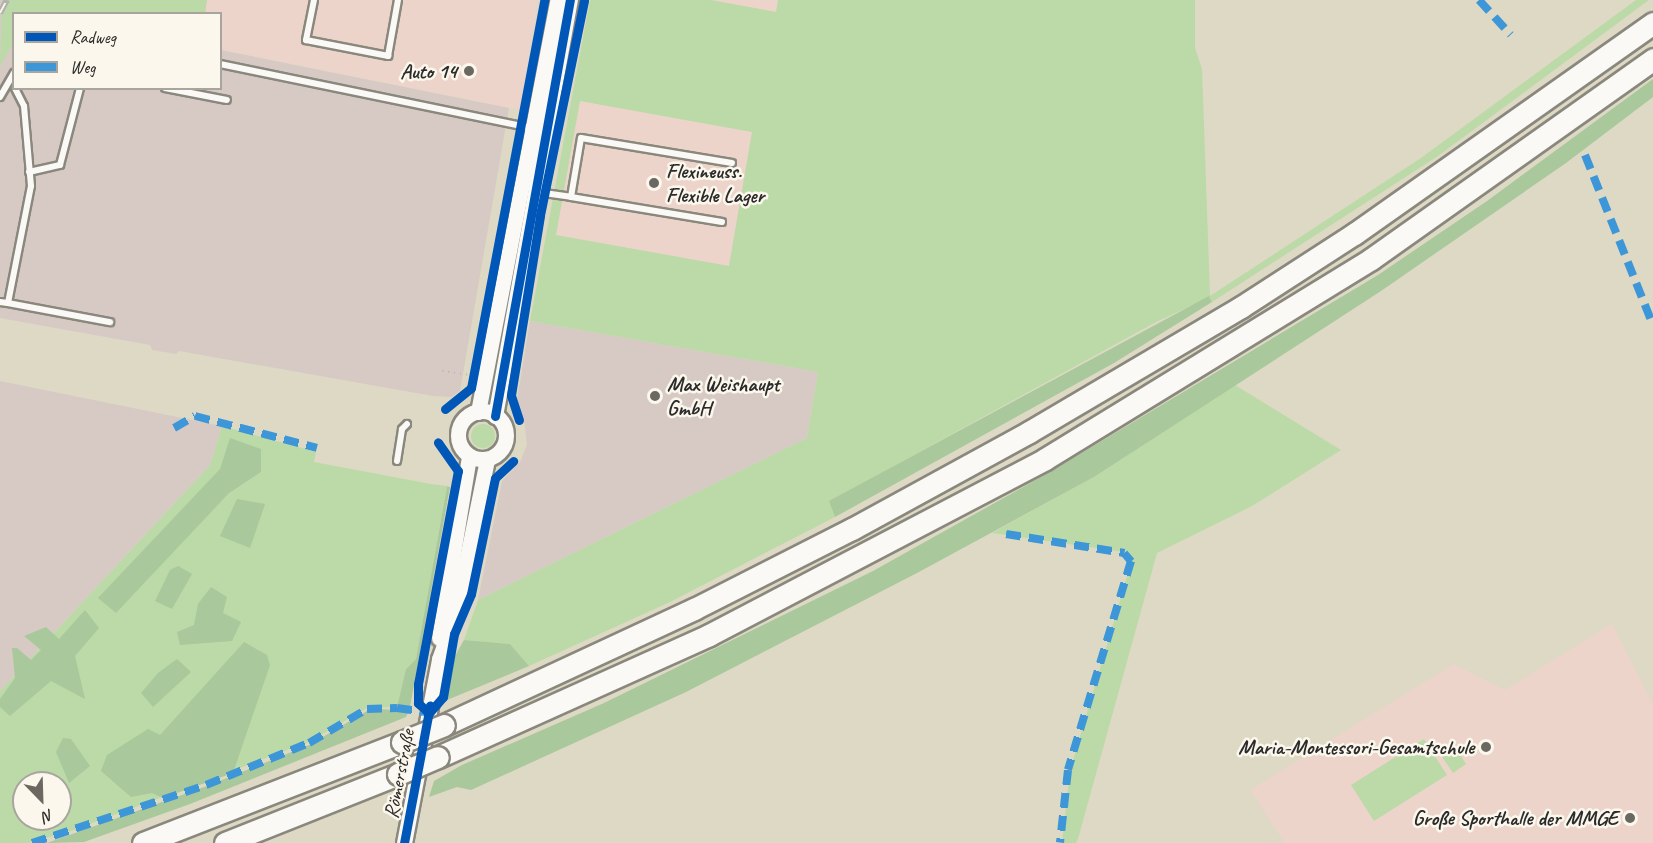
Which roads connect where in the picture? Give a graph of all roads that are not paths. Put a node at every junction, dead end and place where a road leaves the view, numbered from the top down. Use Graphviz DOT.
graph roads {
  1 [pos="314,0"];
  2 [pos="398,0"];
  3 [pos="557,0"];
  4 [pos="570,0"];
  5 [pos="1653,23"];
  6 [pos="1653,59"];
  7 [pos="222,64"];
  8 [pos="12,76"];
  9 [pos="16,90"];
  10 [pos="79,90"];
  11 [pos="175,90"];
  12 [pos="0,97"];
  13 [pos="227,100"];
  14 [pos="538,129"];
  15 [pos="732,163"];
  16 [pos="29,172"];
  17 [pos="533,191"];
  18 [pos="571,197"];
  19 [pos="722,222"];
  20 [pos="0,302"];
  21 [pos="8,303"];
  22 [pos="110,321"];
  23 [pos="478,412"];
  24 [pos="495,416"];
  25 [pos="407,424"];
  26 [pos="469,456"];
  27 [pos="486,459"];
  28 [pos="397,461"];
  29 [pos="440,659"];
  30 [pos="436,719"];
  31 [pos="143,843"];
  32 [pos="225,843"];
  33 [pos="404,843"];
  1 -- 2 [label="lane"];
  3 -- 14 [label="street"];
  4 -- 14 [label="street"];
  5 -- 30 [label="highway"];
  6 -- 32 [label="highway, bridge"];
  7 -- 14 [label="lane"];
  8 -- 12 [label="lane"];
  9 -- 16 [label="lane"];
  10 -- 16 [label="lane"];
  11 -- 13 [label="lane"];
  14 -- 17 [label="street"];
  14 -- 23 [label="street"];
  15 -- 18 [label="lane"];
  16 -- 21 [label="lane"];
  17 -- 18 [label="lane"];
  17 -- 24 [label="street"];
  18 -- 19 [label="lane"];
  20 -- 21 [label="lane"];
  21 -- 22 [label="lane"];
  23 -- 24 [label="street"];
  23 -- 26 [label="street"];
  24 -- 27 [label="street"];
  25 -- 28 [label="lane"];
  26 -- 27 [label="street"];
  26 -- 29 [label="street"];
  27 -- 29 [label="street"];
  29 -- 30 [label="street, Römerstraße"];
  30 -- 31 [label="highway, bridge"];
  30 -- 33 [label="street, Römerstraße"];
}
